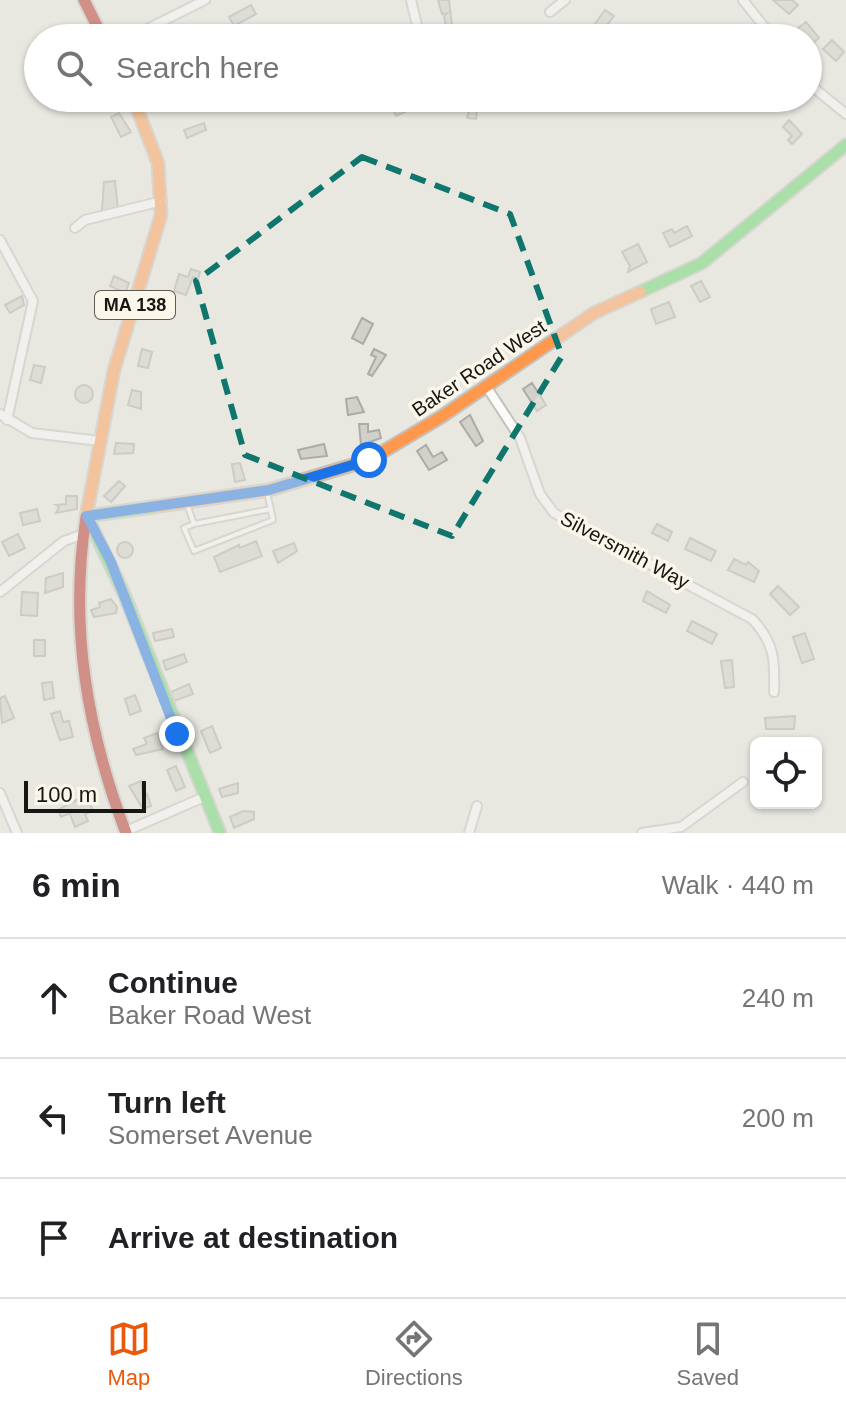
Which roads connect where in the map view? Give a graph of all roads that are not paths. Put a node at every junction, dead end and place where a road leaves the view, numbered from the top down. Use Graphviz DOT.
graph roads {
  1 [pos="84,0"];
  2 [pos="205,0"];
  3 [pos="411,0"];
  4 [pos="565,0"];
  5 [pos="743,0"];
  6 [pos="550,12"];
  7 [pos="96,24"];
  8 [pos="157,24"];
  9 [pos="417,24"];
  10 [pos="762,24"];
  11 [pos="822,94"];
  12 [pos="139,112"];
  13 [pos="846,114"];
  14 [pos="846,145"];
  15 [pos="162,201"];
  16 [pos="75,228"];
  17 [pos="0,240"];
  18 [pos="486,386"];
  19 [pos="3,417"];
  20 [pos="100,441"];
  21 [pos="267,490"];
  22 [pos="187,501"];
  23 [pos="271,509"];
  24 [pos="87,516"];
  25 [pos="194,524"];
  26 [pos="84,534"];
  27 [pos="0,592"];
  28 [pos="774,692"];
  29 [pos="743,782"];
  30 [pos="0,793"];
  31 [pos="204,797"];
  32 [pos="477,806"];
  33 [pos="124,832"];
  34 [pos="17,833"];
  35 [pos="220,833"];
  36 [pos="469,833"];
  37 [pos="642,833"];
  1 -- 7 [label="street"];
  2 -- 8 [label="street"];
  3 -- 9 [label="street"];
  4 -- 6 [label="street"];
  5 -- 10 [label="street"];
  11 -- 13 [label="street"];
  12 -- 15 [label="street, MA 138"];
  14 -- 18 [label="street, Baker Road West"];
  15 -- 16 [label="street"];
  15 -- 20 [label="street, MA 138"];
  17 -- 19 [label="street"];
  18 -- 21 [label="street, Baker Road West"];
  18 -- 28 [label="street, Silversmith Way"];
  19 -- 20 [label="street"];
  20 -- 24 [label="street, MA 138"];
  21 -- 22 [label="street, Baker Road West"];
  21 -- 23 [label="lane"];
  22 -- 24 [label="street, Baker Road West"];
  22 -- 25 [label="lane"];
  23 -- 25 [label="lane"];
  23 -- 25 [label="lane"];
  24 -- 26 [label="street, MA 138"];
  24 -- 31 [label="street"];
  26 -- 27 [label="street"];
  26 -- 33 [label="street, MA 138"];
  29 -- 37 [label="street"];
  30 -- 34 [label="street"];
  31 -- 33 [label="street"];
  31 -- 35 [label="street"];
  32 -- 36 [label="street"];
}
